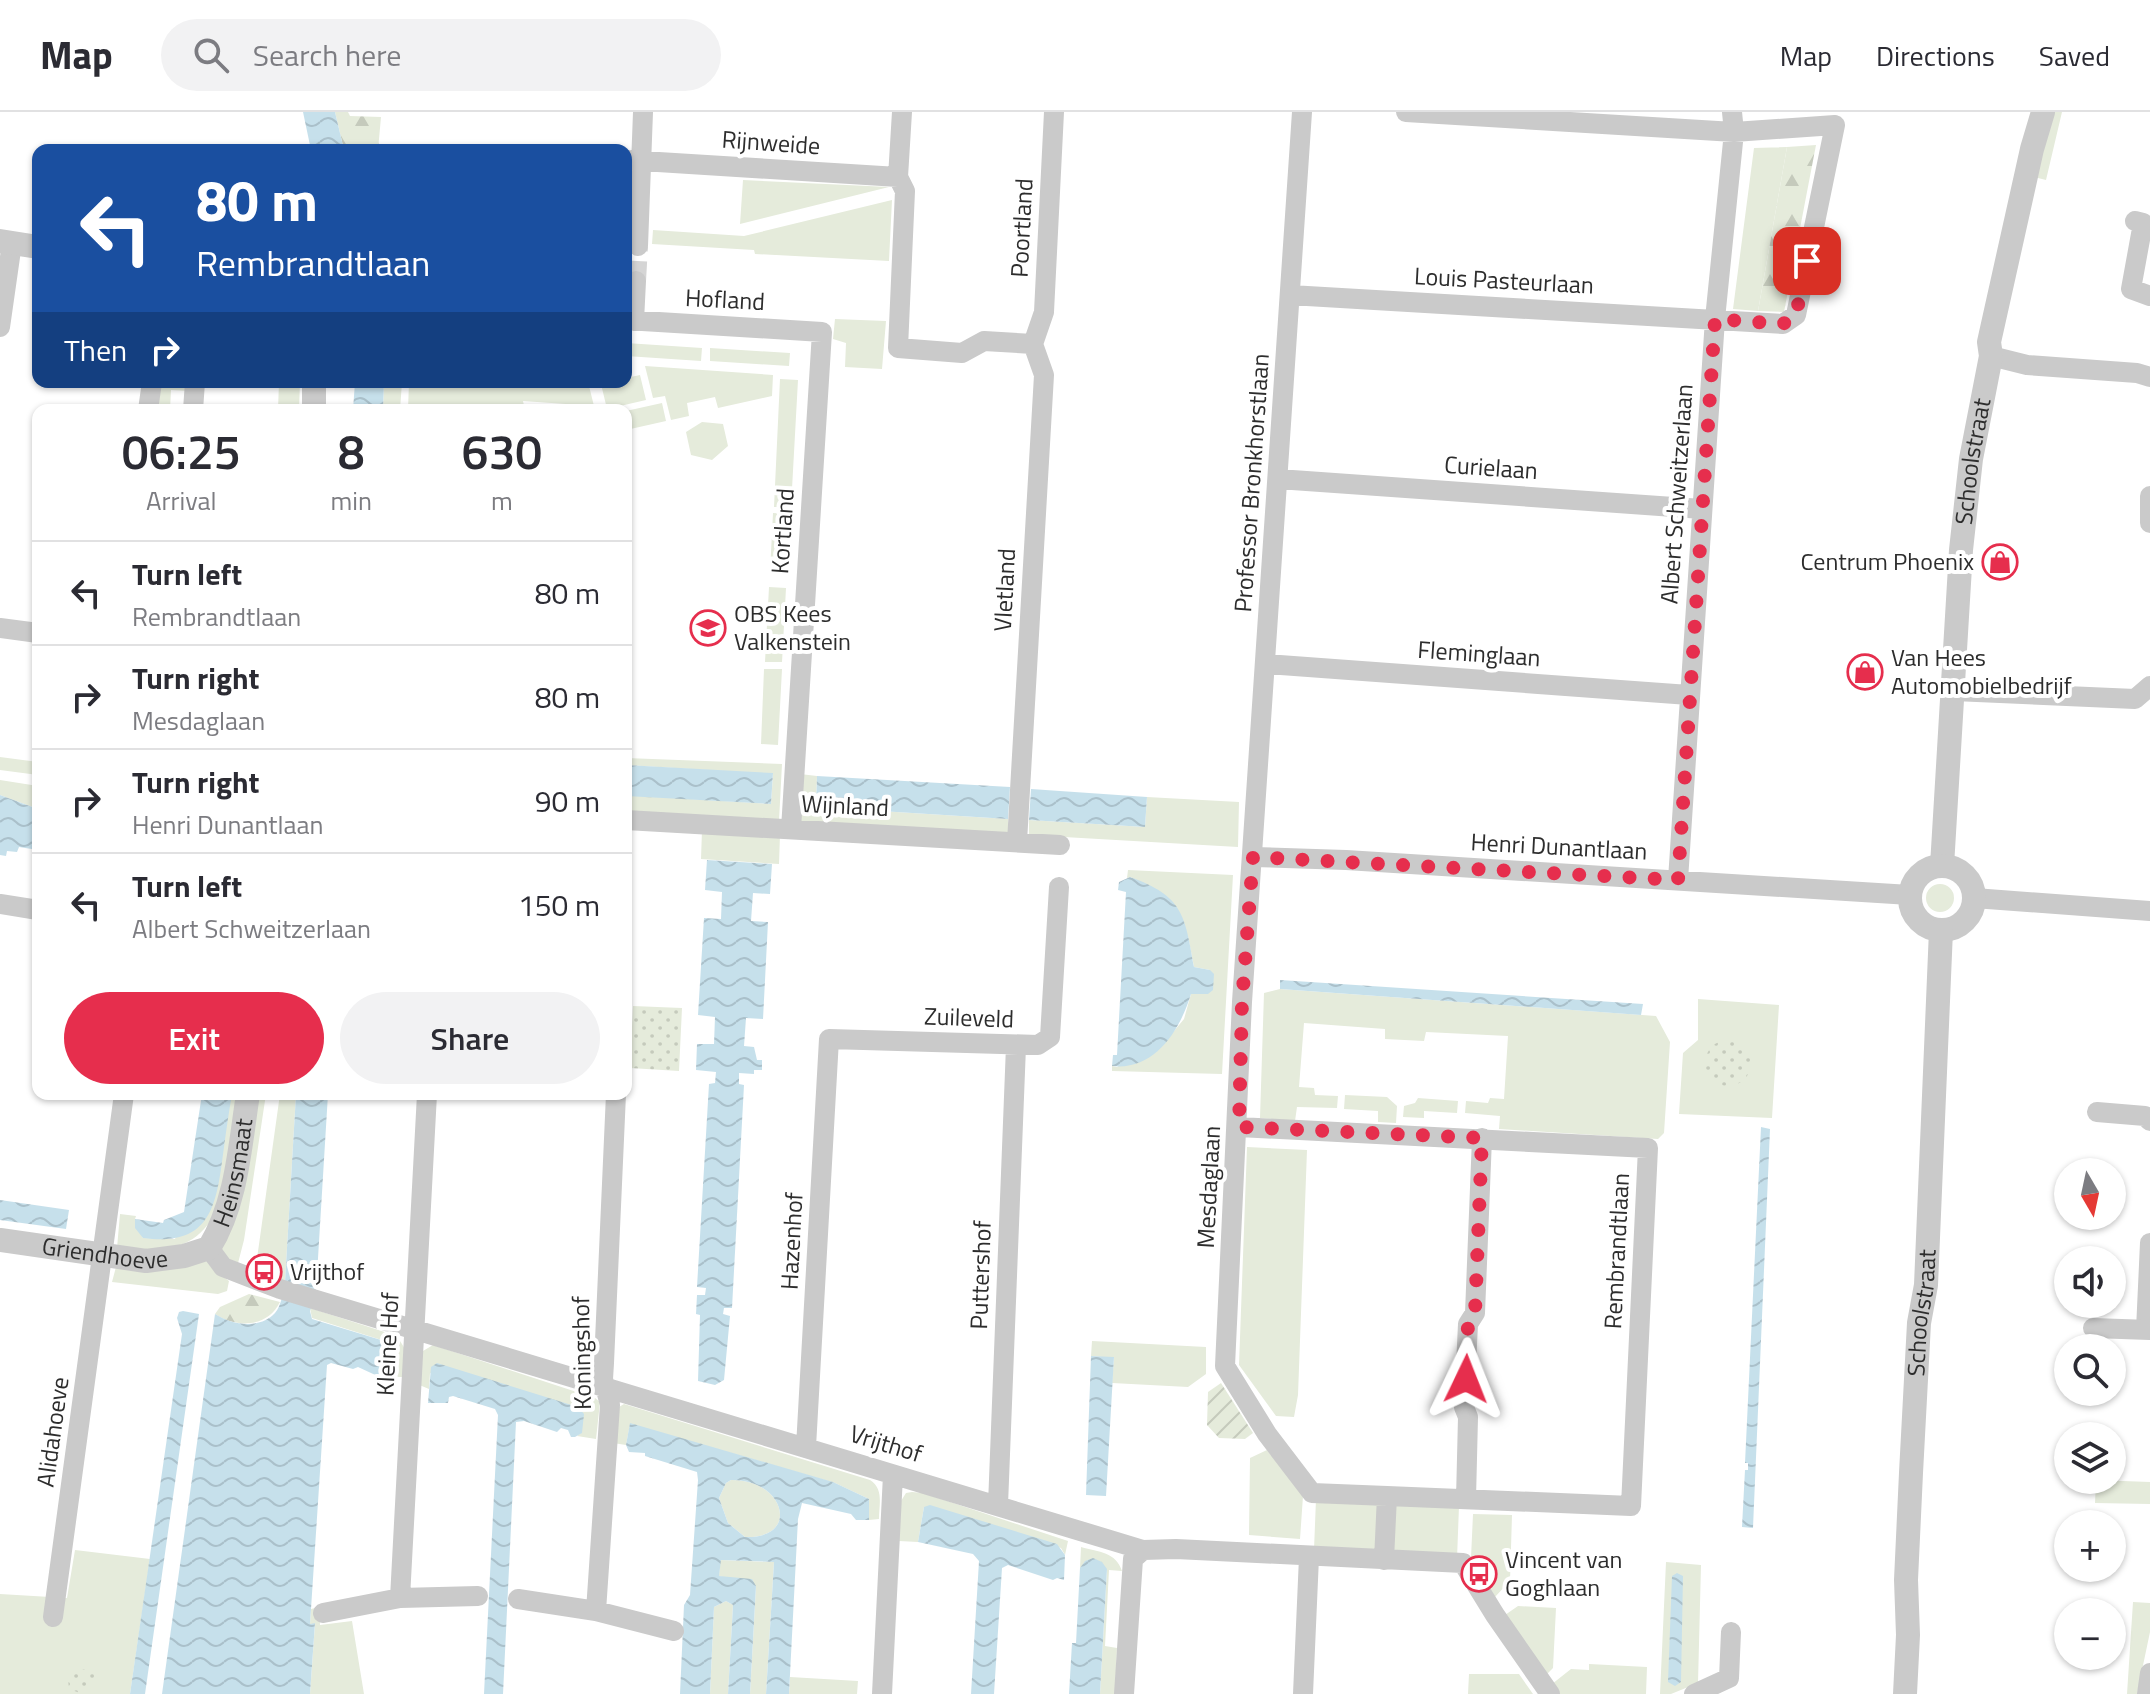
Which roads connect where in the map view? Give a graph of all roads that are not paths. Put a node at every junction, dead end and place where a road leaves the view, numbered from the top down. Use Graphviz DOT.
graph roads {
  1 [pos="643,112"];
  2 [pos="902,112"];
  3 [pos="1054,112"];
  4 [pos="1302,112"];
  5 [pos="1406,112"];
  6 [pos="2043,112"];
  7 [pos="1733,122"];
  8 [pos="634,160"];
  9 [pos="898,177"];
  10 [pos="2135,221"];
  11 [pos="6,242"];
  12 [pos="32,246"];
  13 [pos="638,246"];
  14 [pos="636,281"];
  15 [pos="2140,293"];
  16 [pos="1290,295"];
  17 [pos="632,307"];
  18 [pos="1715,319"];
  19 [pos="632,320"];
  20 [pos="0,327"];
  21 [pos="822,332"];
  22 [pos="1033,344"];
  23 [pos="1991,356"];
  24 [pos="2150,377"];
  25 [pos="1278,479"];
  26 [pos="2150,496"];
  27 [pos="1702,509"];
  28 [pos="2150,523"];
  29 [pos="0,628"];
  30 [pos="32,632"];
  31 [pos="1266,664"];
  32 [pos="2150,686"];
  33 [pos="1954,691"];
  34 [pos="1689,695"];
  35 [pos="632,820"];
  36 [pos="791,829"];
  37 [pos="1017,842"];
  38 [pos="1060,845"];
  39 [pos="1253,857"];
  40 [pos="1942,866"];
  41 [pos="1678,880"];
  42 [pos="1059,887"];
  43 [pos="1910,895"];
  44 [pos="1974,898"];
  45 [pos="0,904"];
  46 [pos="32,909"];
  47 [pos="2150,911"];
  48 [pos="1941,930"];
  49 [pos="829,1039"];
  50 [pos="1016,1046"];
  51 [pos="123,1100"];
  52 [pos="247,1100"];
  53 [pos="427,1100"];
  54 [pos="616,1100"];
  55 [pos="2097,1112"];
  56 [pos="2150,1121"];
  57 [pos="1239,1127"];
  58 [pos="1482,1138"];
  59 [pos="0,1240"];
  60 [pos="2150,1243"];
  61 [pos="209,1248"];
  62 [pos="104,1256"];
  63 [pos="2093,1328"];
  64 [pos="2148,1330"];
  65 [pos="415,1331"];
  66 [pos="608,1390"];
  67 [pos="806,1447"];
  68 [pos="893,1475"];
  69 [pos="1387,1496"];
  70 [pos="1466,1499"];
  71 [pos="998,1505"];
  72 [pos="1143,1550"];
  73 [pos="1309,1557"];
  74 [pos="1384,1560"];
  75 [pos="478,1596"];
  76 [pos="400,1598"];
  77 [pos="518,1599"];
  78 [pos="596,1611"];
  79 [pos="323,1613"];
  80 [pos="53,1617"];
  81 [pos="674,1631"];
  82 [pos="1731,1632"];
  83 [pos="2150,1673"];
  84 [pos="882,1694"];
  85 [pos="1124,1694"];
  86 [pos="1303,1694"];
  87 [pos="1550,1694"];
  88 [pos="1694,1694"];
  89 [pos="1905,1694"];
  90 [pos="2147,1694"];
  1 -- 8 [label="street"];
  2 -- 9 [label="street"];
  3 -- 22 [label="street, Poortland"];
  4 -- 16 [label="street, Professor Bronkhorstlaan"];
  5 -- 7 [label="street"];
  6 -- 23 [label="street, Schoolstraat"];
  7 -- 18 [label="street, Albert Schweitzerlaan"];
  7 -- 18 [label="street, Louis Pasteurlaan"];
  8 -- 9 [label="street, Rijnweide"];
  8 -- 13 [label="street"];
  9 -- 22 [label="street"];
  10 -- 15 [label="street"];
  11 -- 12 [label="street"];
  11 -- 20 [label="street"];
  14 -- 17 [label="street"];
  16 -- 18 [label="street, Louis Pasteurlaan"];
  16 -- 25 [label="street, Professor Bronkhorstlaan"];
  18 -- 27 [label="street, Albert Schweitzerlaan"];
  19 -- 21 [label="street, Hofland"];
  21 -- 36 [label="street, Kortland"];
  22 -- 37 [label="street, Vletland"];
  23 -- 24 [label="street"];
  23 -- 33 [label="street, Schoolstraat"];
  25 -- 27 [label="street, Curielaan"];
  25 -- 31 [label="street, Professor Bronkhorstlaan"];
  26 -- 28 [label="street"];
  27 -- 34 [label="street, Albert Schweitzerlaan"];
  29 -- 30 [label="street"];
  31 -- 34 [label="street, Fleminglaan"];
  31 -- 39 [label="street, Professor Bronkhorstlaan"];
  32 -- 33 [label="street"];
  33 -- 40 [label="street, Schoolstraat"];
  34 -- 41 [label="street, Albert Schweitzerlaan"];
  35 -- 36 [label="street, Wijnland"];
  36 -- 37 [label="street, Wijnland"];
  37 -- 38 [label="street, Wijnland"];
  39 -- 41 [label="street, Henri Dunantlaan"];
  39 -- 57 [label="street, Mesdaglaan"];
  40 -- 43 [label="street"];
  40 -- 44 [label="street"];
  41 -- 43 [label="street, Henri Dunantlaan"];
  42 -- 50 [label="street, Zuileveld"];
  43 -- 48 [label="street"];
  44 -- 47 [label="street"];
  44 -- 48 [label="street"];
  45 -- 46 [label="street"];
  48 -- 89 [label="street, Schoolstraat"];
  49 -- 50 [label="street, Zuileveld"];
  49 -- 67 [label="street, Hazenhof"];
  50 -- 71 [label="street, Puttershof"];
  51 -- 62 [label="street, Alidahoeve"];
  52 -- 61 [label="street, Heinsmaat"];
  53 -- 65 [label="street, Kleine Hof"];
  54 -- 66 [label="street, Koningshof"];
  55 -- 56 [label="street"];
  57 -- 58 [label="street, Rembrandtlaan"];
  57 -- 69 [label="street, Mesdaglaan"];
  58 -- 70 [label="street"];
  58 -- 70 [label="street, Rembrandtlaan"];
  59 -- 62 [label="street, Griendhoeve"];
  60 -- 64 [label="street"];
  61 -- 62 [label="street, Griendhoeve"];
  61 -- 65 [label="street, Vrijthof"];
  62 -- 80 [label="street, Alidahoeve"];
  63 -- 64 [label="street"];
  65 -- 66 [label="street, Vrijthof"];
  65 -- 76 [label="street, Kleine Hof"];
  66 -- 67 [label="street, Vrijthof"];
  66 -- 78 [label="street, Koningshof"];
  67 -- 68 [label="street, Vrijthof"];
  68 -- 71 [label="street, Vrijthof"];
  68 -- 84 [label="street"];
  69 -- 70 [label="street"];
  69 -- 74 [label="street"];
  71 -- 72 [label="street, Vrijthof"];
  72 -- 73 [label="street"];
  72 -- 85 [label="street"];
  73 -- 74 [label="street"];
  73 -- 86 [label="street"];
  74 -- 87 [label="street"];
  75 -- 76 [label="street"];
  76 -- 79 [label="street"];
  77 -- 78 [label="street"];
  78 -- 81 [label="street"];
  82 -- 88 [label="street"];
  83 -- 90 [label="street"];
}
